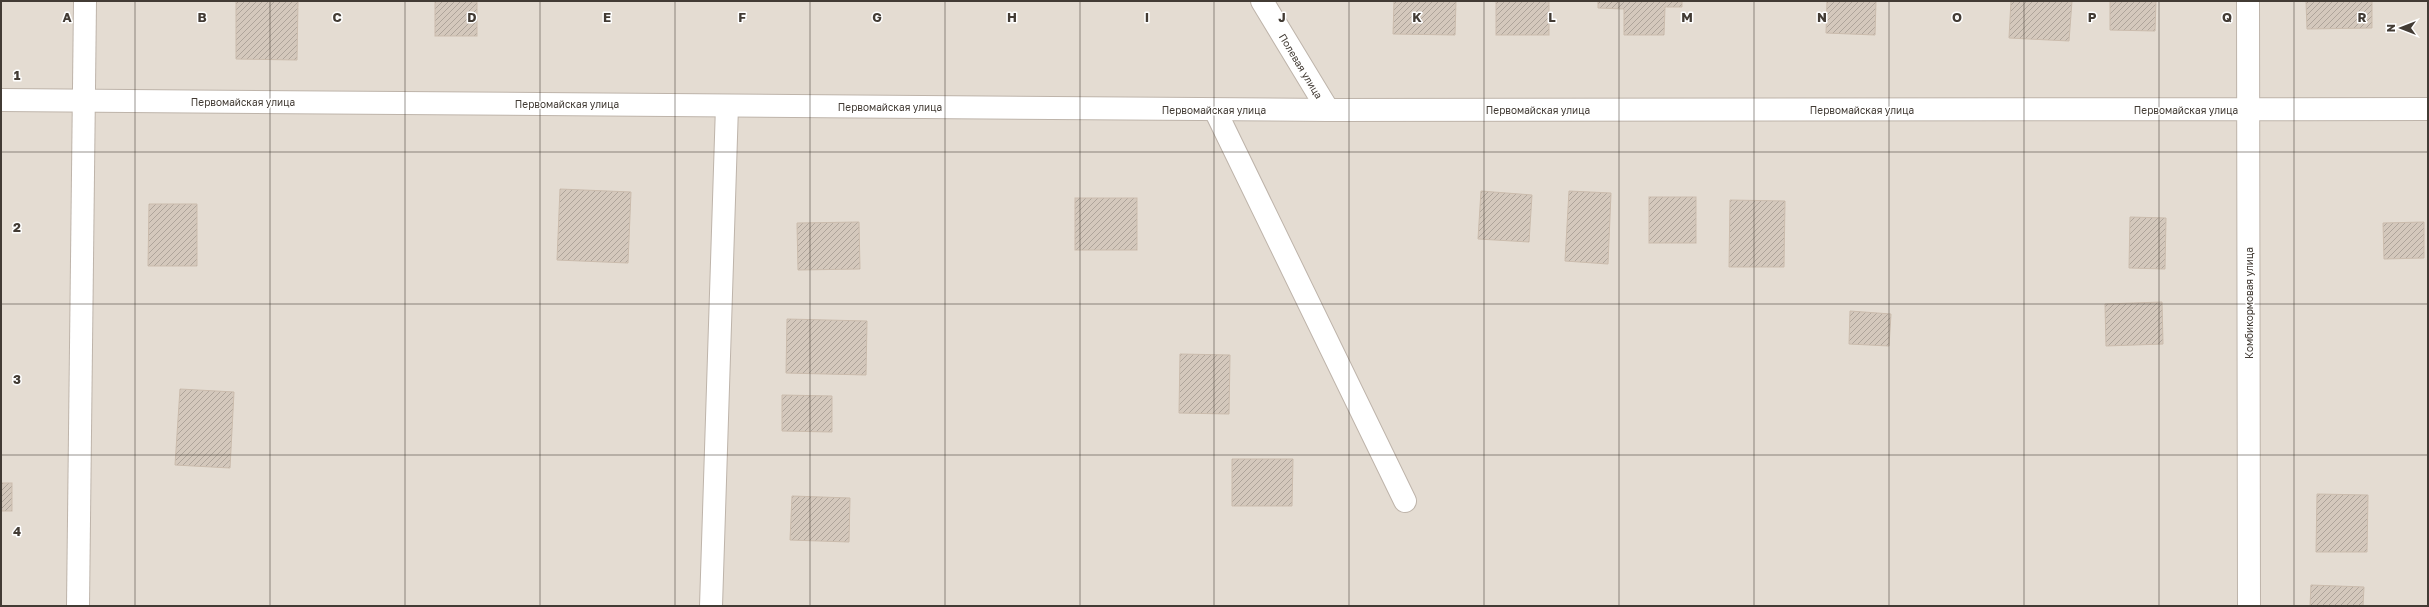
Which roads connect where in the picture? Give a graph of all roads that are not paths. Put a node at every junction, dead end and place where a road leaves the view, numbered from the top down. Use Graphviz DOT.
graph roads {
  1 [pos="85,1"];
  2 [pos="1262,1"];
  3 [pos="2248,1"];
  4 [pos="1,100"];
  5 [pos="85,100"];
  6 [pos="727,106"];
  7 [pos="2428,109"];
  8 [pos="1216,110"];
  9 [pos="1328,110"];
  10 [pos="2249,110"];
  11 [pos="1405,502"];
  12 [pos="78,606"];
  13 [pos="711,606"];
  14 [pos="2249,606"];
  1 -- 5 [label="street"];
  2 -- 9 [label="street, Полевая улица"];
  3 -- 10 [label="street, Комбикормовая улица"];
  4 -- 5 [label="street, Первомайская улица"];
  5 -- 6 [label="street, Первомайская улица"];
  5 -- 12 [label="street"];
  6 -- 8 [label="street, Первомайская улица"];
  6 -- 13 [label="street"];
  7 -- 10 [label="street, Первомайская улица"];
  8 -- 9 [label="street, Первомайская улица"];
  8 -- 11 [label="street"];
  9 -- 10 [label="street, Первомайская улица"];
  10 -- 14 [label="street, Комбикормовая улица"];
}
